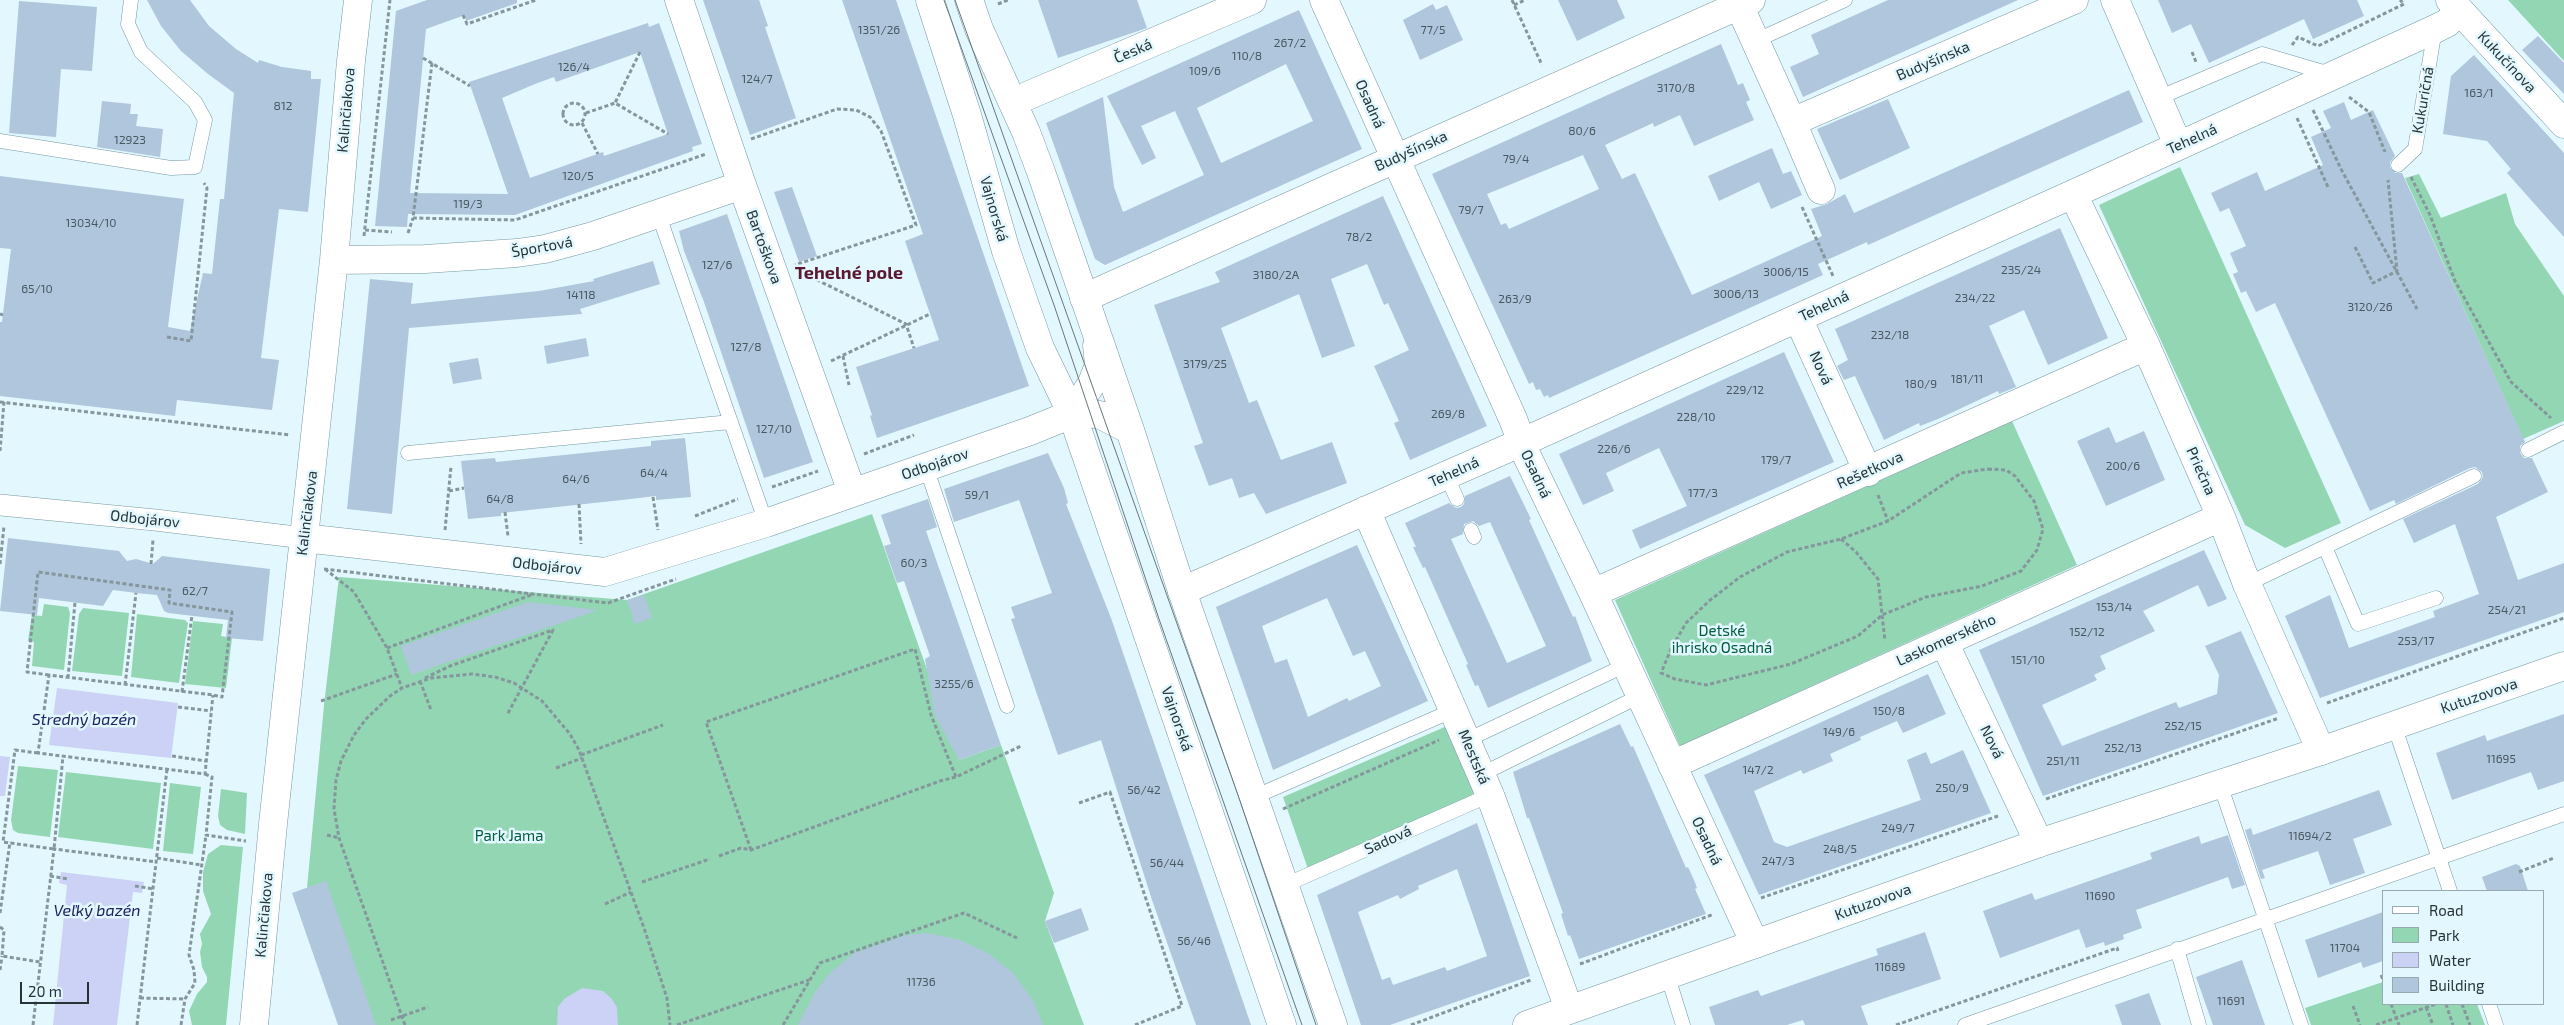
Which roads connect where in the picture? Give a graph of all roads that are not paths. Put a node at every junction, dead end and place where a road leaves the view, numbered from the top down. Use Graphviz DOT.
graph roads {
  1 [pos="131,0"];
  2 [pos="358,0"];
  3 [pos="679,0"];
  4 [pos="930,0"];
  5 [pos="970,0"];
  6 [pos="1252,0"];
  7 [pos="1324,0"];
  8 [pos="1845,0"];
  9 [pos="2074,0"];
  10 [pos="2115,0"];
  11 [pos="1745,3"];
  12 [pos="2455,6"];
  13 [pos="2435,29"];
  14 [pos="1755,41"];
  15 [pos="2333,75"];
  16 [pos="2158,98"];
  17 [pos="1013,102"];
  18 [pos="1792,122"];
  19 [pos="2564,124"];
  20 [pos="0,141"];
  21 [pos="2178,145"];
  22 [pos="1394,159"];
  23 [pos="2398,165"];
  24 [pos="742,185"];
  25 [pos="1821,190"];
  26 [pos="2073,194"];
  27 [pos="658,213"];
  28 [pos="334,260"];
  29 [pos="1084,298"];
  30 [pos="1798,318"];
  31 [pos="1096,328"];
  32 [pos="2146,346"];
  33 [pos="1072,414"];
  34 [pos="731,422"];
  35 [pos="2561,428"];
  36 [pos="1130,430"];
  37 [pos="1522,441"];
  38 [pos="2528,450"];
  39 [pos="408,453"];
  40 [pos="926,467"];
  41 [pos="1446,475"];
  42 [pos="2474,476"];
  43 [pos="1873,483"];
  44 [pos="852,492"];
  45 [pos="1457,499"];
  46 [pos="1366,510"];
  47 [pos="2,513"];
  48 [pos="2221,517"];
  49 [pos="766,523"];
  50 [pos="304,538"];
  51 [pos="2325,547"];
  52 [pos="2247,584"];
  53 [pos="1182,591"];
  54 [pos="1593,593"];
  55 [pos="2436,598"];
  56 [pos="1944,642"];
  57 [pos="1626,665"];
  58 [pos="2564,666"];
  59 [pos="1640,696"];
  60 [pos="1007,706"];
  61 [pos="1454,710"];
  62 [pos="2394,725"];
  63 [pos="1456,738"];
  64 [pos="2320,750"];
  65 [pos="1672,765"];
  66 [pos="1486,784"];
  67 [pos="2220,784"];
  68 [pos="1254,797"];
  69 [pos="2564,814"];
  70 [pos="2039,843"];
  71 [pos="2438,856"];
  72 [pos="1285,885"];
  73 [pos="2450,890"];
  74 [pos="2263,918"];
  75 [pos="1755,944"];
  76 [pos="2177,949"];
  77 [pos="1667,974"];
  78 [pos="2489,1005"];
  79 [pos="1569,1009"];
  80 [pos="254,1025"];
  81 [pos="1282,1025"];
  82 [pos="1333,1025"];
  83 [pos="1527,1025"];
  84 [pos="1683,1025"];
  85 [pos="1965,1025"];
  86 [pos="2199,1025"];
  87 [pos="2301,1025"];
  88 [pos="2496,1025"];
  1 -- 20 [label="lane"];
  2 -- 28 [label="street, Kalinčiakova"];
  3 -- 24 [label="street, Bartoškova"];
  4 -- 33 [label="street, Vajnorská"];
  5 -- 17 [label="street"];
  6 -- 17 [label="street, Česká"];
  7 -- 22 [label="street, Osadná"];
  8 -- 14 [label="lane"];
  9 -- 18 [label="street, Budyšínska"];
  10 -- 16 [label="street"];
  11 -- 14 [label="street, Budyšínska"];
  11 -- 22 [label="street, Budyšínska"];
  12 -- 13 [label="street, Tehelná"];
  12 -- 19 [label="street, Kukučínova"];
  13 -- 15 [label="street, Tehelná"];
  13 -- 23 [label="lane, Kukuričná"];
  14 -- 18 [label="street, Budyšínska"];
  15 -- 16 [label="lane"];
  15 -- 21 [label="street, Tehelná"];
  16 -- 21 [label="street"];
  17 -- 29 [label="street"];
  18 -- 25 [label="street, Budyšínska"];
  21 -- 26 [label="street, Tehelná"];
  22 -- 29 [label="street, Budyšínska"];
  22 -- 37 [label="street, Osadná"];
  24 -- 27 [label="street, Športová"];
  24 -- 44 [label="street, Bartoškova"];
  26 -- 30 [label="street, Tehelná"];
  26 -- 32 [label="street, Priečna"];
  27 -- 28 [label="street, Športová"];
  27 -- 34 [label="lane"];
  28 -- 50 [label="street, Kalinčiakova"];
  29 -- 31 [label="street"];
  30 -- 37 [label="street, Tehelná"];
  30 -- 43 [label="street, Nová"];
  31 -- 33 [label="street"];
  31 -- 36 [label="street"];
  32 -- 43 [label="street, Rešetkova"];
  32 -- 48 [label="street, Priečna"];
  33 -- 36 [label="street"];
  33 -- 40 [label="street, Odbojárov"];
  33 -- 81 [label="street, Vajnorská"];
  34 -- 39 [label="lane"];
  34 -- 49 [label="lane"];
  35 -- 38 [label="lane"];
  36 -- 53 [label="street"];
  37 -- 41 [label="street, Tehelná"];
  37 -- 54 [label="street, Osadná"];
  40 -- 44 [label="street, Odbojárov"];
  40 -- 60 [label="lane"];
  41 -- 45 [label="lane"];
  41 -- 46 [label="street, Tehelná"];
  42 -- 51 [label="lane"];
  43 -- 54 [label="street, Rešetkova"];
  44 -- 49 [label="street, Odbojárov"];
  46 -- 53 [label="street, Tehelná"];
  46 -- 61 [label="street, Mestská"];
  47 -- 50 [label="street, Odbojárov"];
  48 -- 52 [label="street, Priečna"];
  48 -- 56 [label="street, Laskomerského"];
  49 -- 50 [label="street, Odbojárov"];
  50 -- 80 [label="street, Kalinčiakova"];
  51 -- 52 [label="lane"];
  51 -- 55 [label="lane"];
  52 -- 64 [label="street, Priečna"];
  53 -- 68 [label="street"];
  54 -- 57 [label="street, Osadná"];
  56 -- 65 [label="street, Laskomerského"];
  56 -- 70 [label="street, Nová"];
  57 -- 59 [label="street, Osadná"];
  57 -- 63 [label="lane"];
  58 -- 62 [label="street, Kutuzovova"];
  59 -- 65 [label="street, Osadná"];
  59 -- 66 [label="lane, Sadová"];
  61 -- 63 [label="street, Mestská"];
  61 -- 68 [label="lane"];
  62 -- 64 [label="street, Kutuzovova"];
  62 -- 71 [label="lane"];
  63 -- 66 [label="street, Mestská"];
  64 -- 67 [label="street, Kutuzovova"];
  65 -- 75 [label="street, Osadná"];
  66 -- 72 [label="lane, Sadová"];
  66 -- 79 [label="street, Mestská"];
  67 -- 70 [label="street, Kutuzovova"];
  67 -- 74 [label="lane"];
  68 -- 72 [label="street"];
  69 -- 71 [label="lane"];
  70 -- 75 [label="street, Kutuzovova"];
  71 -- 73 [label="lane"];
  71 -- 74 [label="lane"];
  72 -- 82 [label="street"];
  74 -- 76 [label="lane"];
  74 -- 87 [label="lane"];
  75 -- 77 [label="street, Kutuzovova"];
  76 -- 85 [label="lane"];
  76 -- 86 [label="lane"];
  77 -- 79 [label="street, Kutuzovova"];
  77 -- 84 [label="lane"];
  78 -- 88 [label="lane"];
  79 -- 83 [label="street, Kutuzovova"];
}
